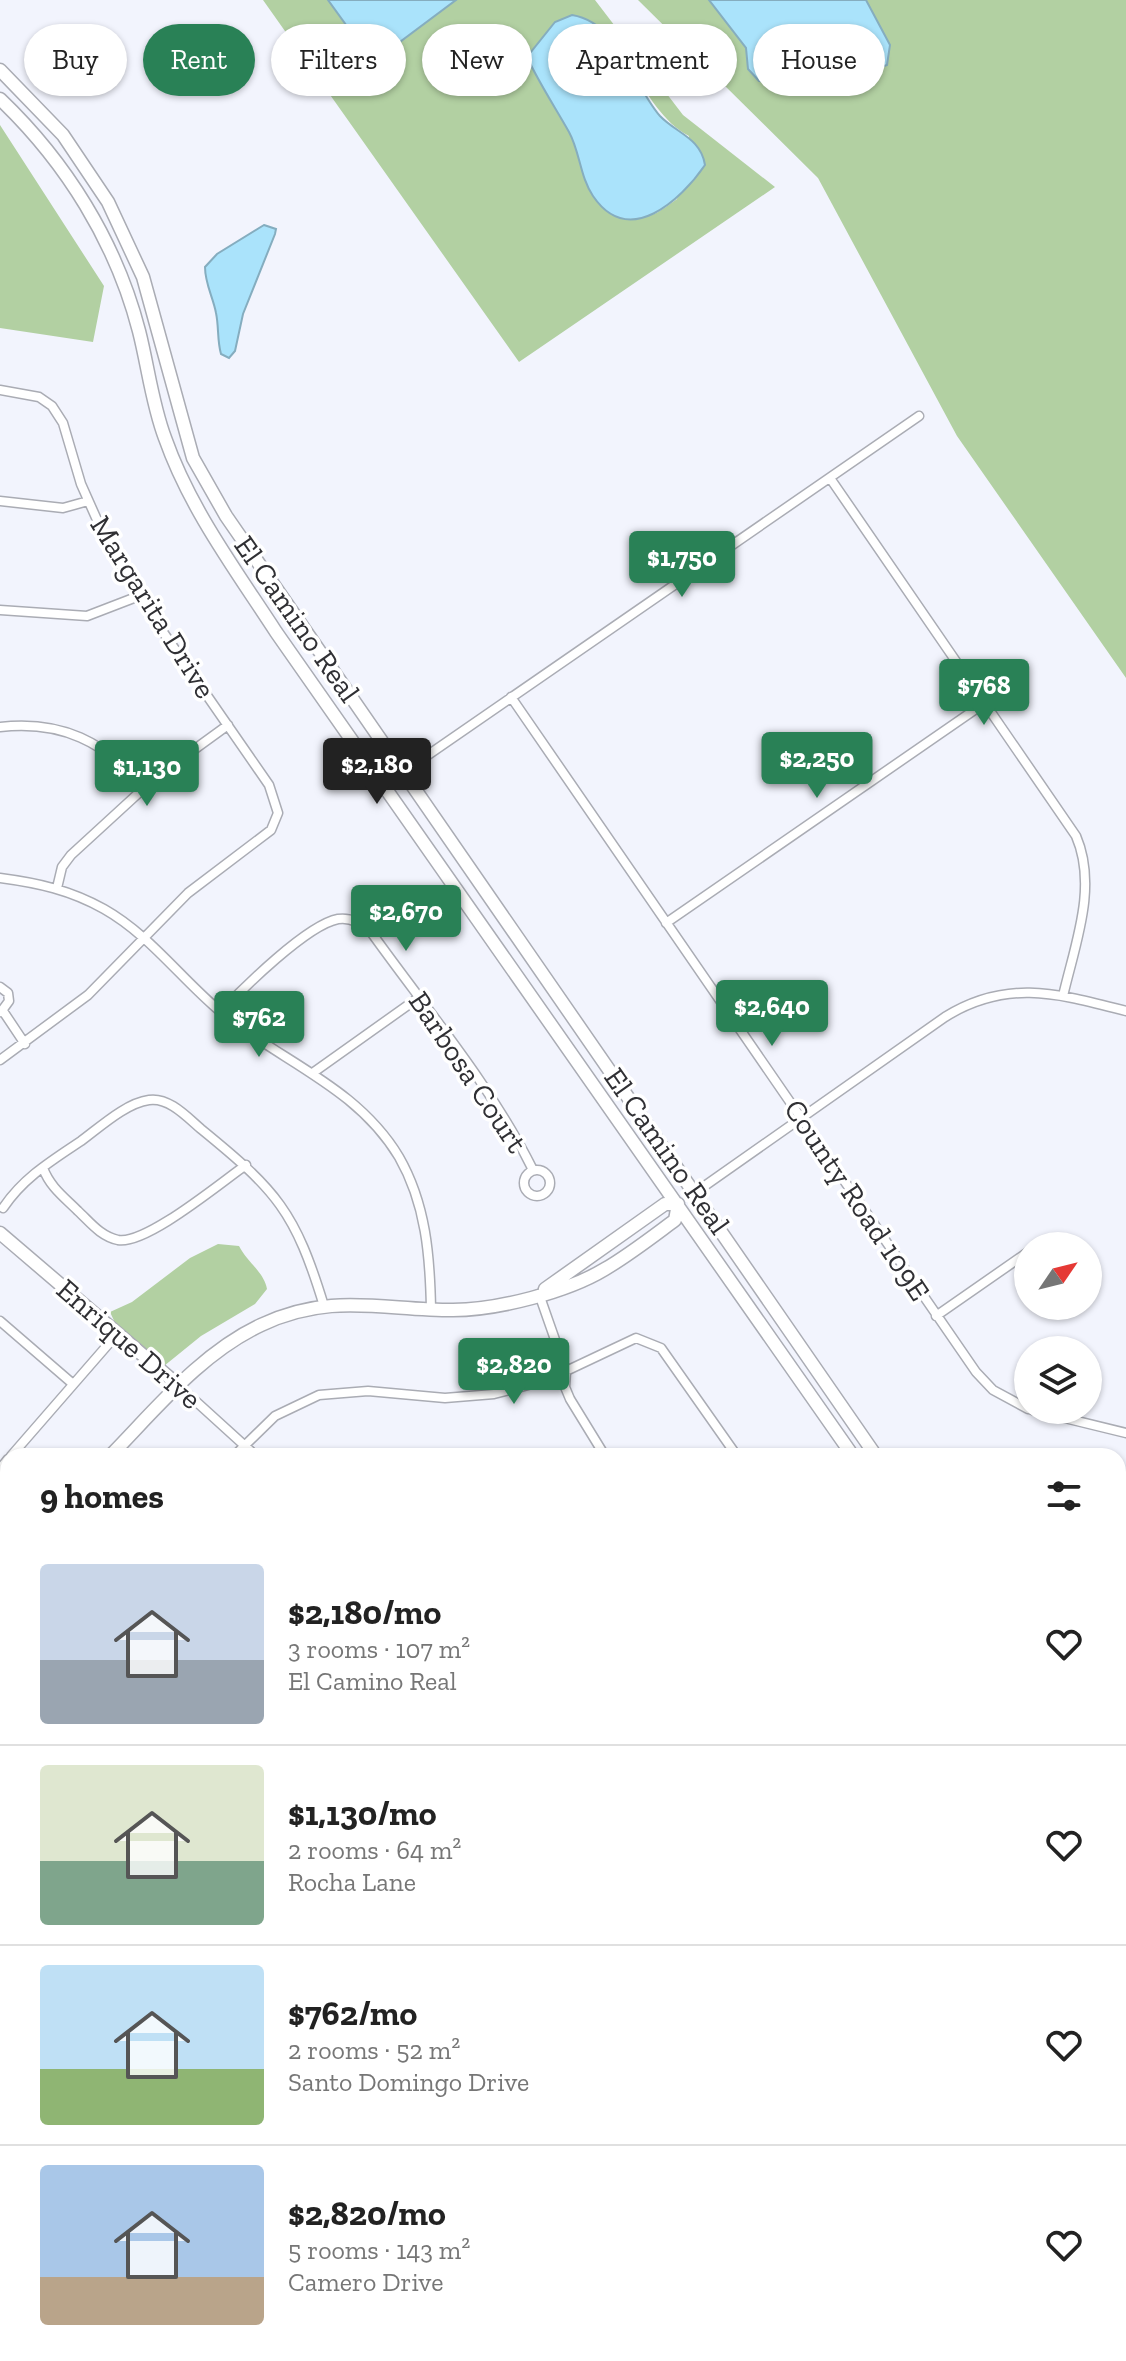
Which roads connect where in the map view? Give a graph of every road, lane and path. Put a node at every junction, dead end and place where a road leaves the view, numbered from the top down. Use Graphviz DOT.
graph roads {
  1 [pos="1,74"];
  2 [pos="0,99"];
  3 [pos="0,390"];
  4 [pos="919,416"];
  5 [pos="830,478"];
  6 [pos="0,501"];
  7 [pos="88,501"];
  8 [pos="139,596"];
  9 [pos="0,610"];
  10 [pos="511,697"];
  11 [pos="986,702"];
  12 [pos="228,725"];
  13 [pos="0,727"];
  14 [pos="428,755"];
  15 [pos="145,787"];
  16 [pos="0,878"];
  17 [pos="57,888"];
  18 [pos="666,923"];
  19 [pos="144,938"];
  20 [pos="0,987"];
  21 [pos="1063,996"];
  22 [pos="418,998"];
  23 [pos="1,1011"];
  24 [pos="1126,1011"];
  25 [pos="221,1012"];
  26 [pos="25,1044"];
  27 [pos="0,1060"];
  28 [pos="314,1072"];
  29 [pos="800,1117"];
  30 [pos="246,1165"];
  31 [pos="43,1168"];
  32 [pos="533,1170"];
  33 [pos="696,1192"];
  34 [pos="678,1204"];
  35 [pos="3,1208"];
  36 [pos="0,1233"];
  37 [pos="1014,1262"];
  38 [pos="539,1293"];
  39 [pos="324,1306"];
  40 [pos="431,1309"];
  41 [pos="936,1316"];
  42 [pos="0,1321"];
  43 [pos="118,1333"];
  44 [pos="566,1371"];
  45 [pos="73,1384"];
  46 [pos="179,1386"];
  47 [pos="1014,1402"];
  48 [pos="1090,1424"];
  49 [pos="1126,1433"];
  50 [pos="243,1446"];
  51 [pos="18,1448"];
  52 [pos="118,1448"];
  53 [pos="246,1448"];
  54 [pos="600,1448"];
  55 [pos="731,1448"];
  56 [pos="847,1448"];
  57 [pos="871,1448"];
  1 -- 33 [label="main road, El Camino Real"];
  2 -- 34 [label="main road, El Camino Real"];
  3 -- 7 [label="street, Margarita Drive"];
  4 -- 5 [label="street"];
  5 -- 10 [label="street"];
  5 -- 11 [label="street"];
  6 -- 7 [label="street"];
  7 -- 8 [label="street, Margarita Drive"];
  8 -- 9 [label="street"];
  8 -- 12 [label="street, Margarita Drive"];
  10 -- 14 [label="street"];
  10 -- 18 [label="street, County Road 109E"];
  11 -- 18 [label="street"];
  11 -- 21 [label="street"];
  12 -- 15 [label="street"];
  12 -- 19 [label="street, Margarita Drive"];
  13 -- 15 [label="street"];
  15 -- 17 [label="street"];
  16 -- 17 [label="street"];
  17 -- 19 [label="street"];
  18 -- 29 [label="street, County Road 109E"];
  19 -- 25 [label="street"];
  19 -- 26 [label="street, Margarita Drive"];
  20 -- 23 [label="street"];
  21 -- 24 [label="street"];
  21 -- 29 [label="street"];
  22 -- 25 [label="street, Barbosa Court"];
  22 -- 28 [label="street"];
  22 -- 32 [label="street, Barbosa Court"];
  23 -- 26 [label="street"];
  25 -- 28 [label="street"];
  26 -- 27 [label="street, Margarita Drive"];
  28 -- 40 [label="street"];
  29 -- 33 [label="street"];
  29 -- 41 [label="street, County Road 109E"];
  30 -- 31 [label="street"];
  30 -- 31 [label="street"];
  30 -- 39 [label="street"];
  31 -- 35 [label="street"];
  33 -- 34 [label="main road"];
  33 -- 57 [label="main road, El Camino Real"];
  34 -- 38 [label="main road"];
  34 -- 38 [label="main road"];
  34 -- 56 [label="main road, El Camino Real"];
  36 -- 43 [label="main road, Enrique Drive"];
  37 -- 41 [label="street"];
  38 -- 40 [label="main road"];
  38 -- 44 [label="street"];
  39 -- 40 [label="main road"];
  39 -- 46 [label="main road"];
  41 -- 47 [label="street, County Road 109E"];
  42 -- 45 [label="street"];
  43 -- 45 [label="street"];
  43 -- 46 [label="main road, Enrique Drive"];
  44 -- 50 [label="street"];
  44 -- 54 [label="street"];
  44 -- 55 [label="street"];
  45 -- 51 [label="street"];
  46 -- 50 [label="street, Enrique Drive"];
  46 -- 52 [label="main road"];
  48 -- 49 [label="street, County Road 109E"];
  50 -- 53 [label="street, Enrique Drive"];
}
